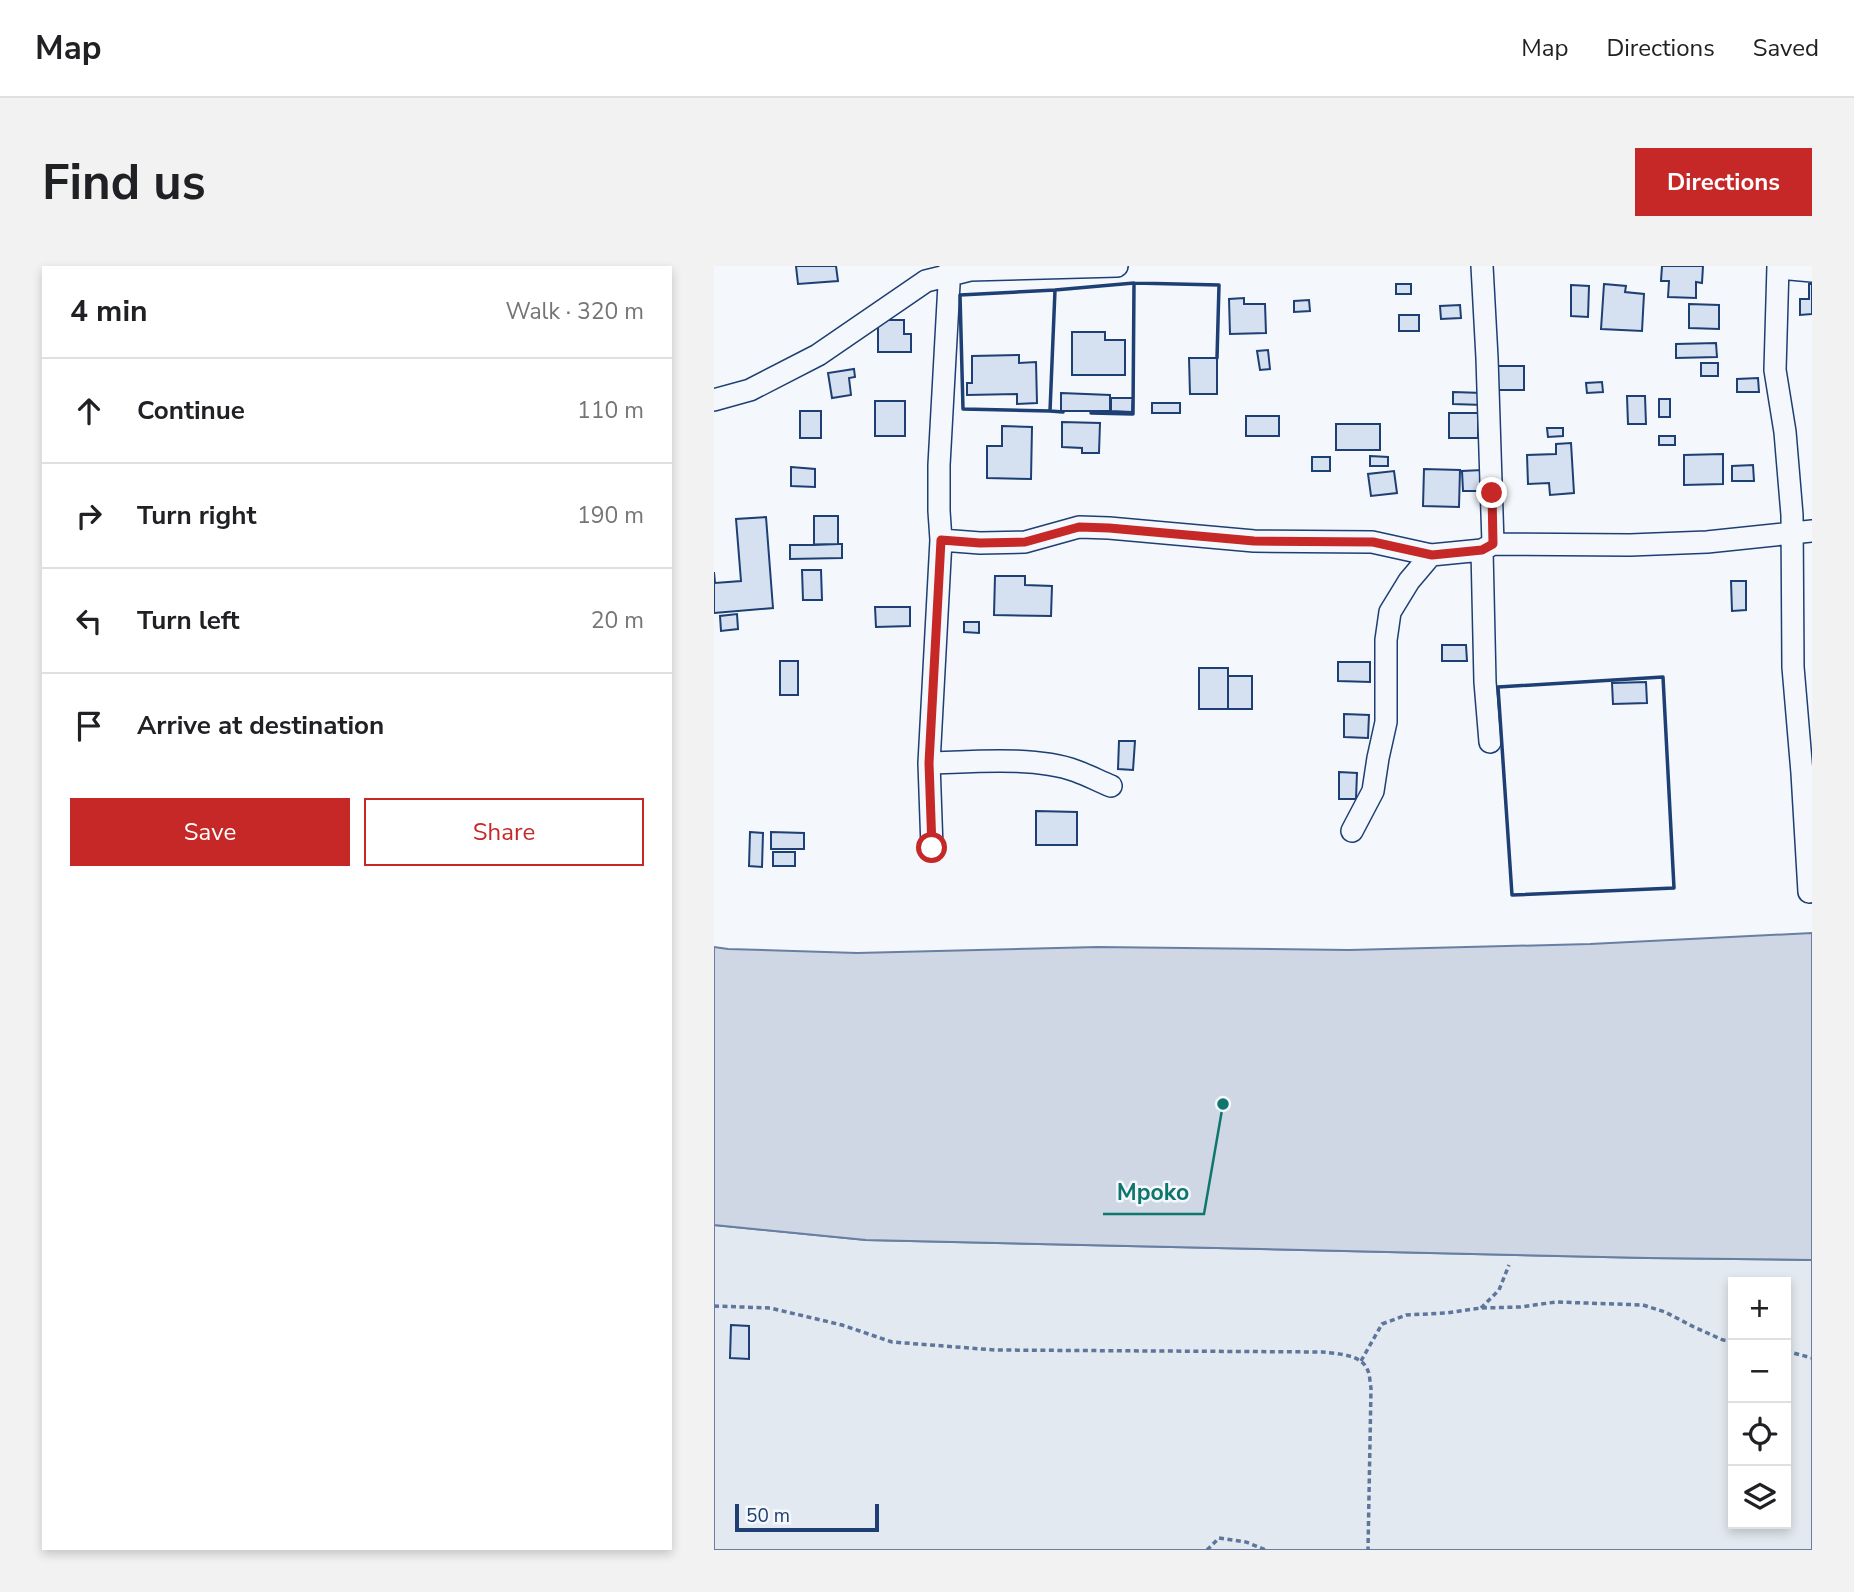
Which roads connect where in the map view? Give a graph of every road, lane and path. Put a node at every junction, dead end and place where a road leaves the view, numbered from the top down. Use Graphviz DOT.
graph roads {
  1 [pos="1117,266"];
  2 [pos="1482,266"];
  3 [pos="1778,267"];
  4 [pos="950,270"];
  5 [pos="1812,271"];
  6 [pos="716,397"];
  7 [pos="1802,532"];
  8 [pos="941,540"];
  9 [pos="1488,547"];
  10 [pos="1432,555"];
  11 [pos="1489,742"];
  12 [pos="929,763"];
  13 [pos="1111,786"];
  14 [pos="1352,831"];
  15 [pos="932,848"];
  16 [pos="1809,892"];
  17 [pos="1509,1265"];
  18 [pos="714,1306"];
  19 [pos="1481,1308"];
  20 [pos="1728,1340"];
  21 [pos="1791,1352"];
  22 [pos="1812,1358"];
  23 [pos="1361,1362"];
  24 [pos="1207,1550"];
  25 [pos="1266,1550"];
  26 [pos="1368,1550"];
  1 -- 4 [label="street"];
  2 -- 9 [label="street"];
  3 -- 5 [label="street"];
  3 -- 7 [label="street"];
  4 -- 6 [label="street"];
  4 -- 8 [label="street"];
  7 -- 9 [label="street"];
  7 -- 16 [label="street"];
  8 -- 10 [label="street"];
  8 -- 12 [label="street"];
  9 -- 10 [label="street"];
  9 -- 11 [label="street"];
  10 -- 14 [label="street"];
  12 -- 13 [label="street"];
  12 -- 15 [label="street"];
  17 -- 19 [label="path"];
  18 -- 23 [label="path"];
  19 -- 20 [label="path"];
  19 -- 23 [label="path"];
  21 -- 22 [label="path"];
  23 -- 26 [label="path"];
  24 -- 25 [label="path"];
}
